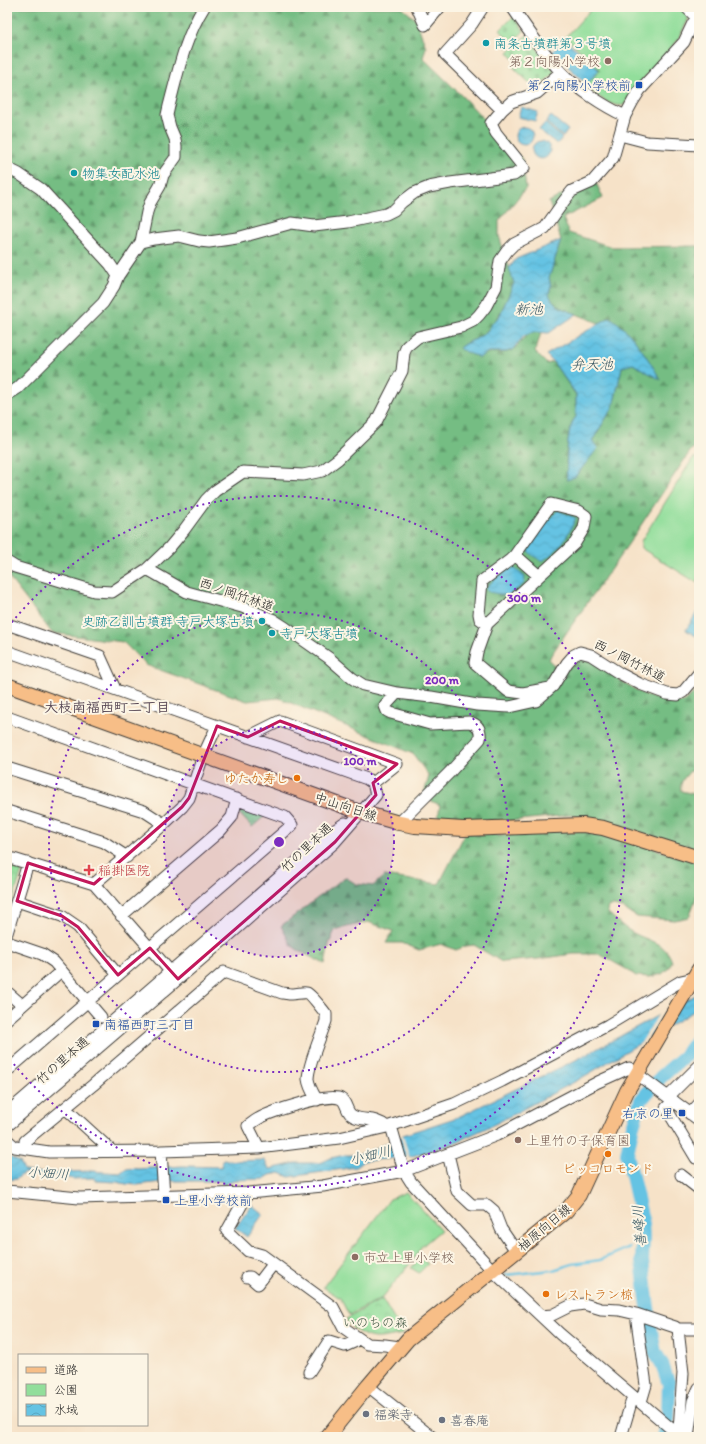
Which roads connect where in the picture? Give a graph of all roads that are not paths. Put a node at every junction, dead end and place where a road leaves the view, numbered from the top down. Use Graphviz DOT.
graph roads {
  1 [pos="204,7"];
  2 [pos="417,7"];
  3 [pos="440,7"];
  4 [pos="483,7"];
  5 [pos="512,7"];
  6 [pos="686,7"];
  7 [pos="697,20"];
  8 [pos="561,72"];
  9 [pos="502,110"];
  10 [pos="625,116"];
  11 [pos="620,135"];
  12 [pos="699,145"];
  13 [pos="7,168"];
  14 [pos="141,242"];
  15 [pos="118,276"];
  16 [pos="7,395"];
  17 [pos="515,554"];
  18 [pos="7,562"];
  19 [pos="147,569"];
  20 [pos="538,576"];
  21 [pos="7,624"];
  22 [pos="486,624"];
  23 [pos="7,651"];
  24 [pos="699,673"];
  25 [pos="551,687"];
  26 [pos="8,689"];
  27 [pos="115,689"];
  28 [pos="397,693"];
  29 [pos="7,717"];
  30 [pos="217,726"];
  31 [pos="248,737"];
  32 [pos="203,756"];
  33 [pos="7,768"];
  34 [pos="374,783"];
  35 [pos="192,784"];
  36 [pos="237,799"];
  37 [pos="7,811"];
  38 [pos="360,812"];
  39 [pos="399,823"];
  40 [pos="164,824"];
  41 [pos="7,857"];
  42 [pos="127,857"];
  43 [pos="699,858"];
  44 [pos="28,863"];
  45 [pos="94,884"];
  46 [pos="17,901"];
  47 [pos="121,916"];
  48 [pos="7,933"];
  49 [pos="7,942"];
  50 [pos="150,948"];
  51 [pos="61,971"];
  52 [pos="697,974"];
  53 [pos="118,975"];
  54 [pos="174,976"];
  55 [pos="7,992"];
  56 [pos="88,1002"];
  57 [pos="22,1005"];
  58 [pos="7,1018"];
  59 [pos="101,1018"];
  60 [pos="699,1066"];
  61 [pos="8,1069"];
  62 [pos="637,1074"];
  63 [pos="671,1099"];
  64 [pos="317,1100"];
  65 [pos="699,1104"];
  66 [pos="65,1108"];
  67 [pos="7,1113"];
  68 [pos="695,1117"];
  69 [pos="7,1126"];
  70 [pos="389,1127"];
  71 [pos="7,1140"];
  72 [pos="25,1141"];
  73 [pos="259,1148"];
  74 [pos="112,1151"];
  75 [pos="162,1151"];
  76 [pos="448,1154"];
  77 [pos="699,1157"];
  78 [pos="404,1171"];
  79 [pos="681,1175"];
  80 [pos="699,1189"];
  81 [pos="7,1191"];
  82 [pos="248,1193"];
  83 [pos="164,1196"];
  84 [pos="516,1251"];
  85 [pos="271,1267"];
  86 [pos="493,1271"];
  87 [pos="247,1278"];
  88 [pos="636,1314"];
  89 [pos="541,1316"];
  90 [pos="676,1328"];
  91 [pos="699,1329"];
  92 [pos="354,1342"];
  93 [pos="400,1347"];
  94 [pos="309,1372"];
  95 [pos="368,1386"];
  96 [pos="699,1388"];
  97 [pos="639,1401"];
  98 [pos="683,1436"];
  99 [pos="327,1437"];
  100 [pos="432,1437"];
  101 [pos="621,1437"];
  1 -- 14 [label="street"];
  2 -- 3 [label="street"];
  4 -- 9 [label="street"];
  5 -- 8 [label="street"];
  6 -- 7 [label="street"];
  7 -- 10 [label="street"];
  8 -- 9 [label="street"];
  8 -- 10 [label="street"];
  9 -- 14 [label="street"];
  10 -- 11 [label="street"];
  11 -- 12 [label="street"];
  11 -- 19 [label="street"];
  13 -- 15 [label="street"];
  14 -- 15 [label="street"];
  15 -- 16 [label="street"];
  17 -- 20 [label="street"];
  17 -- 20 [label="street"];
  17 -- 22 [label="street"];
  18 -- 19 [label="street"];
  19 -- 28 [label="street, 西ノ岡竹林道"];
  20 -- 22 [label="street"];
  21 -- 27 [label="street"];
  22 -- 25 [label="street"];
  23 -- 27 [label="street"];
  24 -- 25 [label="street, 西ノ岡竹林道"];
  25 -- 28 [label="street, 西ノ岡竹林道"];
  26 -- 32 [label="main road, 中山向日線"];
  27 -- 30 [label="street"];
  28 -- 39 [label="street"];
  29 -- 35 [label="street"];
  30 -- 31 [label="street"];
  30 -- 32 [label="street"];
  31 -- 34 [label="street"];
  31 -- 34 [label="street"];
  32 -- 35 [label="street"];
  32 -- 38 [label="main road, 中山向日線"];
  33 -- 40 [label="street"];
  34 -- 38 [label="street, 竹の里本通"];
  35 -- 36 [label="street"];
  35 -- 40 [label="street"];
  36 -- 47 [label="street"];
  36 -- 50 [label="street"];
  37 -- 42 [label="street"];
  38 -- 39 [label="main road, 中山向日線"];
  38 -- 54 [label="street, 竹の里本通"];
  39 -- 43 [label="main road, 中山向日線"];
  40 -- 42 [label="street"];
  41 -- 44 [label="street"];
  42 -- 45 [label="street"];
  44 -- 45 [label="street"];
  44 -- 46 [label="street"];
  45 -- 47 [label="street"];
  46 -- 48 [label="street"];
  46 -- 53 [label="street"];
  47 -- 50 [label="street"];
  49 -- 51 [label="street"];
  50 -- 53 [label="street"];
  50 -- 54 [label="street"];
  51 -- 56 [label="street"];
  51 -- 57 [label="street"];
  52 -- 62 [label="main road, 柚原向日線"];
  52 -- 70 [label="street"];
  53 -- 56 [label="street"];
  54 -- 67 [label="street, 竹の里本通"];
  54 -- 69 [label="street, 竹の里本通"];
  55 -- 57 [label="street"];
  56 -- 59 [label="street"];
  56 -- 61 [label="street"];
  57 -- 58 [label="street"];
  60 -- 63 [label="street"];
  62 -- 63 [label="street"];
  62 -- 76 [label="street"];
  62 -- 84 [label="main road, 柚原向日線"];
  63 -- 68 [label="street"];
  63 -- 77 [label="street"];
  64 -- 66 [label="street"];
  64 -- 70 [label="street"];
  64 -- 73 [label="street"];
  65 -- 68 [label="street"];
  66 -- 72 [label="street"];
  66 -- 74 [label="street"];
  70 -- 73 [label="street"];
  70 -- 78 [label="street"];
  71 -- 74 [label="street"];
  73 -- 75 [label="street"];
  74 -- 75 [label="street"];
  75 -- 83 [label="street"];
  76 -- 78 [label="street"];
  76 -- 84 [label="street"];
  78 -- 82 [label="street"];
  78 -- 86 [label="street"];
  79 -- 80 [label="street"];
  81 -- 83 [label="street"];
  82 -- 83 [label="street"];
  82 -- 93 [label="street"];
  84 -- 86 [label="main road, 柚原向日線"];
  85 -- 87 [label="street"];
  86 -- 89 [label="street"];
  86 -- 93 [label="main road, 柚原向日線"];
  88 -- 89 [label="street"];
  88 -- 90 [label="street"];
  88 -- 97 [label="street"];
  89 -- 97 [label="street"];
  90 -- 91 [label="street"];
  90 -- 98 [label="street"];
  92 -- 94 [label="street"];
  93 -- 95 [label="main road, 柚原向日線"];
  95 -- 99 [label="main road, 柚原向日線"];
  95 -- 100 [label="street"];
  96 -- 98 [label="street"];
  97 -- 98 [label="street"];
  97 -- 101 [label="street"];
}
